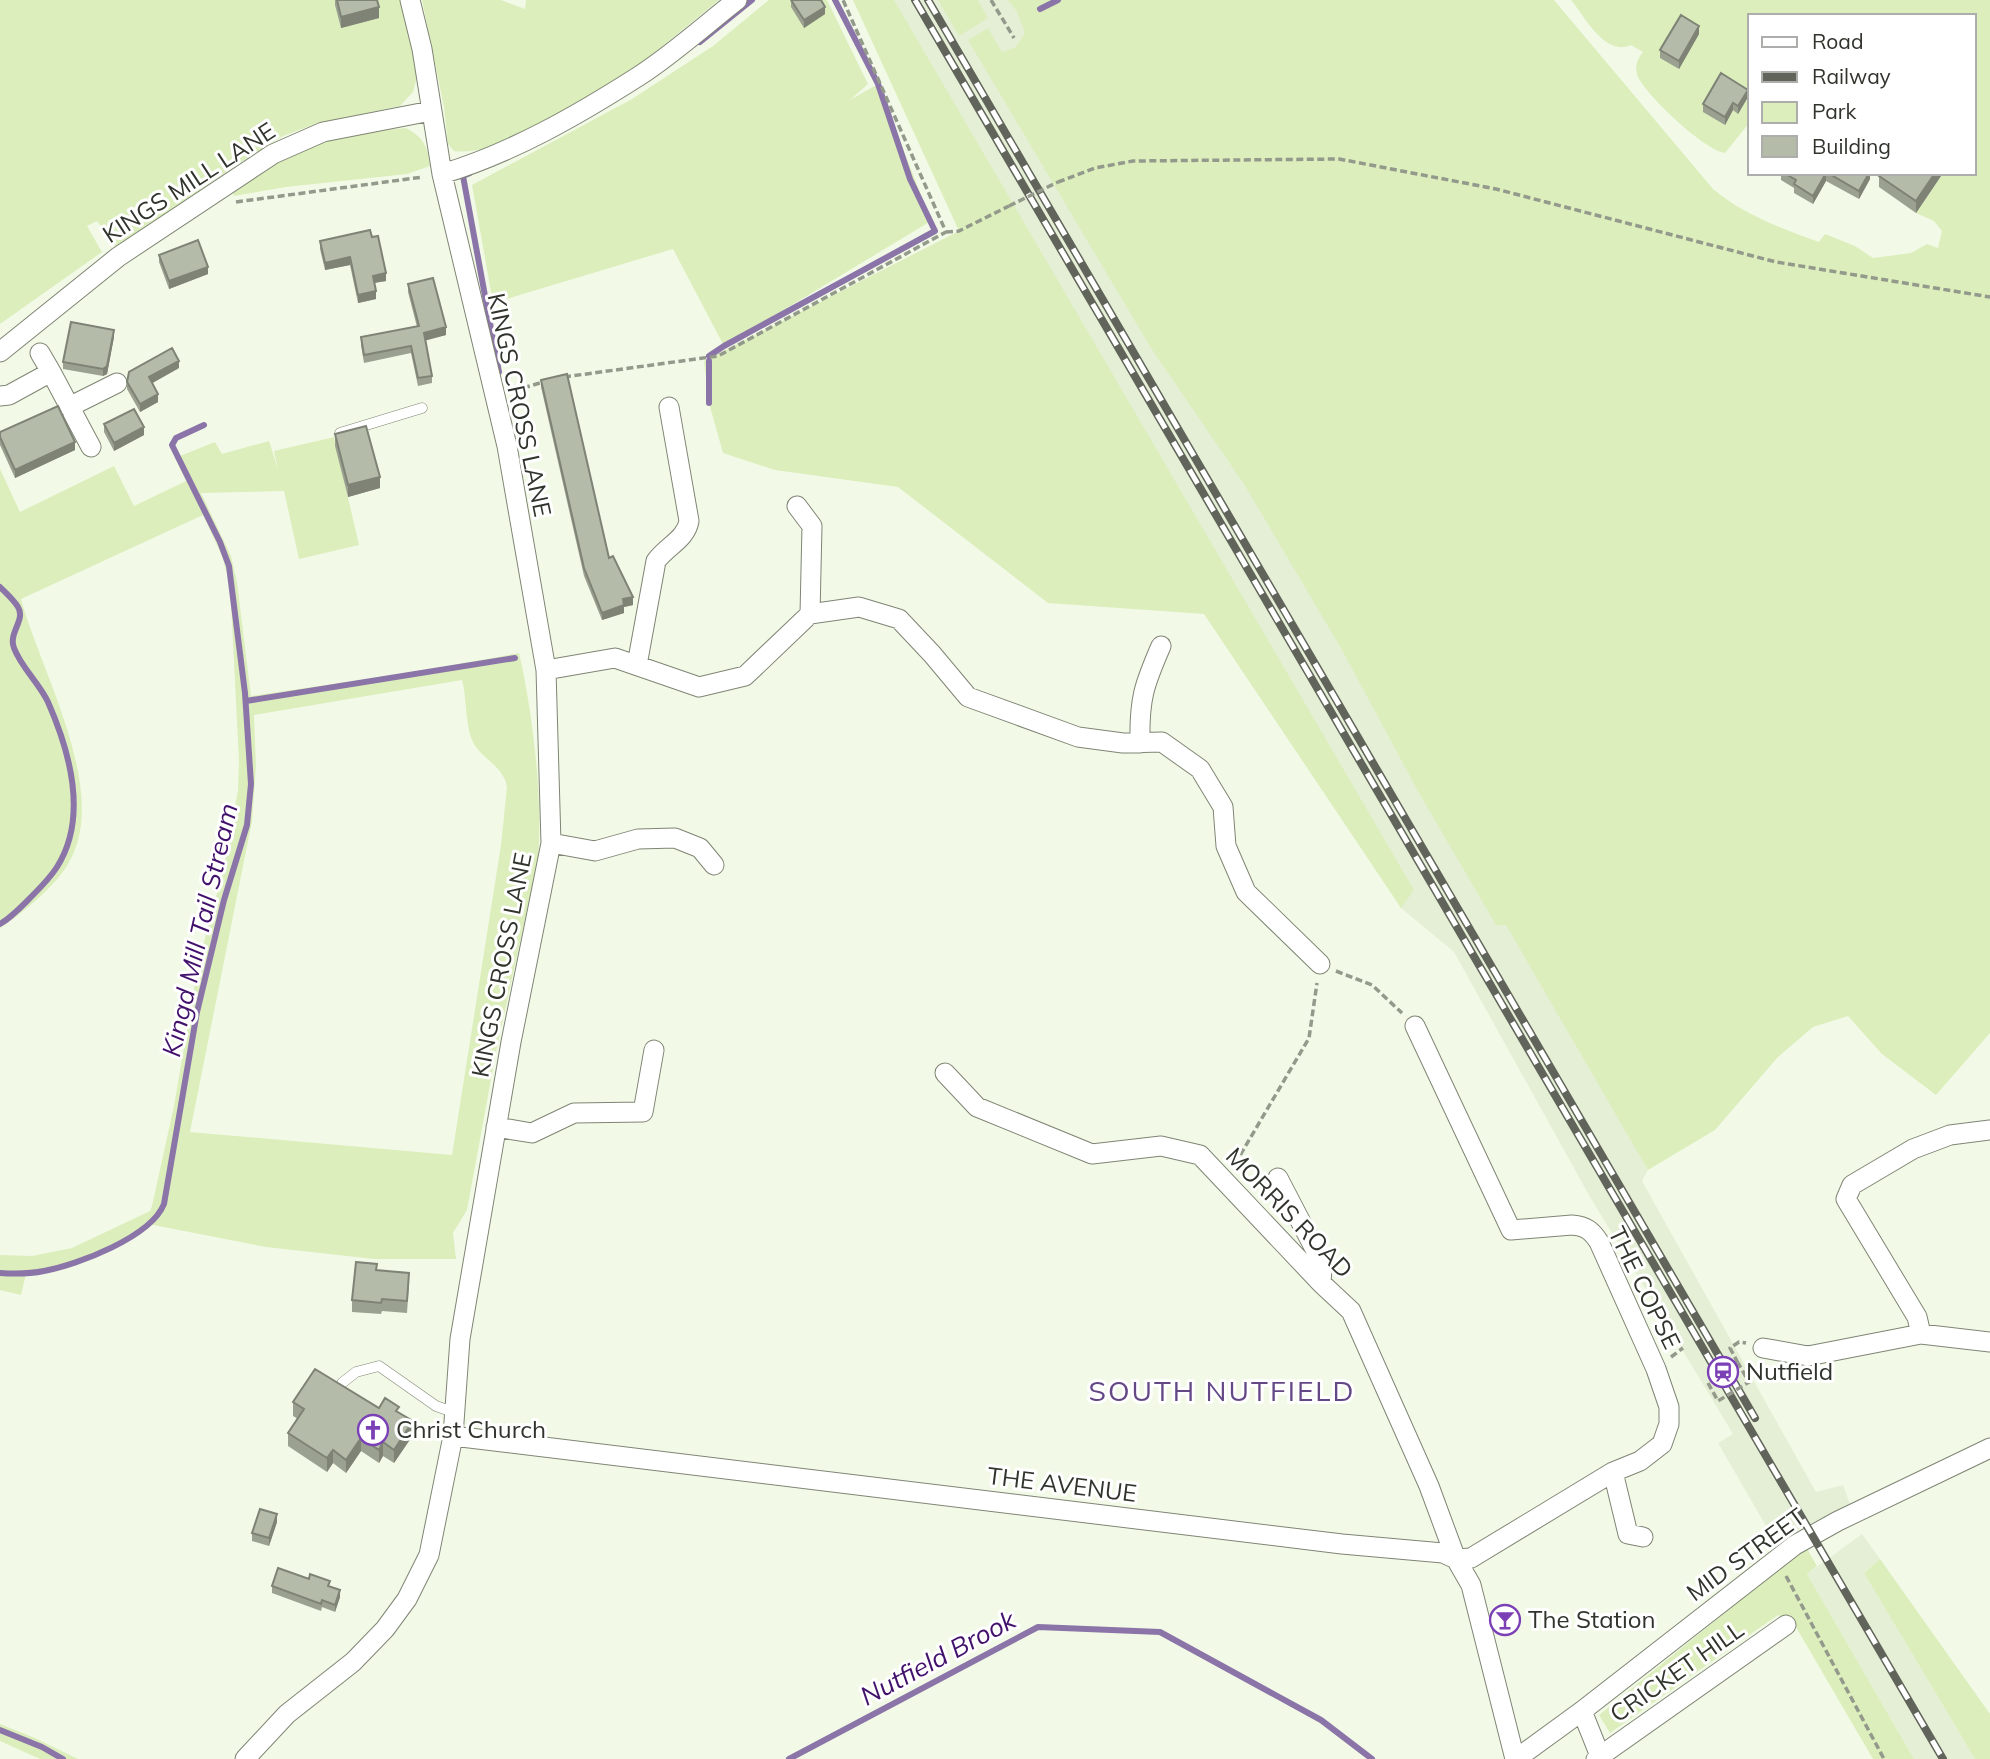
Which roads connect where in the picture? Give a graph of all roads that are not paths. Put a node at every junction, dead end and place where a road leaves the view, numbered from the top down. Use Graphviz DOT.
graph roads {
  1 [pos="410,0"];
  2 [pos="737,0"];
  3 [pos="431,111"];
  4 [pos="442,174"];
  5 [pos="0,352"];
  6 [pos="40,354"];
  7 [pos="51,372"];
  8 [pos="117,383"];
  9 [pos="0,396"];
  10 [pos="69,407"];
  11 [pos="669,407"];
  12 [pos="422,408"];
  13 [pos="340,433"];
  14 [pos="91,447"];
  15 [pos="797,506"];
  16 [pos="810,614"];
  17 [pos="1161,646"];
  18 [pos="637,665"];
  19 [pos="546,670"];
  20 [pos="1140,743"];
  21 [pos="551,843"];
  22 [pos="715,865"];
  23 [pos="1320,964"];
  24 [pos="1415,1026"];
  25 [pos="653,1050"];
  26 [pos="945,1073"];
  27 [pos="496,1127"];
  28 [pos="1990,1130"];
  29 [pos="1278,1178"];
  30 [pos="1321,1283"];
  31 [pos="1921,1334"];
  32 [pos="1990,1342"];
  33 [pos="1763,1348"];
  34 [pos="342,1383"];
  35 [pos="456,1413"];
  36 [pos="453,1436"];
  37 [pos="1990,1448"];
  38 [pos="1613,1472"];
  39 [pos="1643,1537"];
  40 [pos="1456,1559"];
  41 [pos="1787,1625"];
  42 [pos="1582,1711"];
  43 [pos="1598,1758"];
  44 [pos="245,1759"];
  45 [pos="1516,1759"];
  1 -- 3 [label="street, KINGS CROSS LANE"];
  2 -- 4 [label="street"];
  3 -- 4 [label="street, KINGS CROSS LANE"];
  3 -- 5 [label="street, KINGS MILL LANE"];
  4 -- 19 [label="street, KINGS CROSS LANE"];
  6 -- 7 [label="street"];
  7 -- 9 [label="street"];
  7 -- 10 [label="street"];
  8 -- 10 [label="street"];
  10 -- 14 [label="street"];
  11 -- 18 [label="street"];
  12 -- 13 [label="lane"];
  15 -- 16 [label="street"];
  16 -- 18 [label="street"];
  16 -- 20 [label="street"];
  17 -- 20 [label="street"];
  18 -- 19 [label="street"];
  19 -- 21 [label="street, KINGS CROSS LANE"];
  20 -- 23 [label="street"];
  21 -- 22 [label="street"];
  21 -- 27 [label="street, KINGS CROSS LANE"];
  24 -- 38 [label="street, THE COPSE"];
  25 -- 27 [label="street"];
  26 -- 30 [label="street, MORRIS ROAD"];
  27 -- 35 [label="street, KINGS CROSS LANE"];
  28 -- 31 [label="street"];
  29 -- 30 [label="street"];
  30 -- 40 [label="street, MORRIS ROAD"];
  31 -- 32 [label="street"];
  31 -- 33 [label="street"];
  34 -- 35 [label="lane"];
  35 -- 36 [label="street, KINGS CROSS LANE"];
  36 -- 40 [label="street, THE AVENUE"];
  36 -- 44 [label="street, KINGS CROSS LANE"];
  37 -- 42 [label="street, MID STREET"];
  38 -- 39 [label="street"];
  38 -- 40 [label="street"];
  40 -- 45 [label="street"];
  41 -- 43 [label="street, CRICKET HILL"];
  42 -- 43 [label="street"];
  42 -- 45 [label="street, MID STREET"];
}
